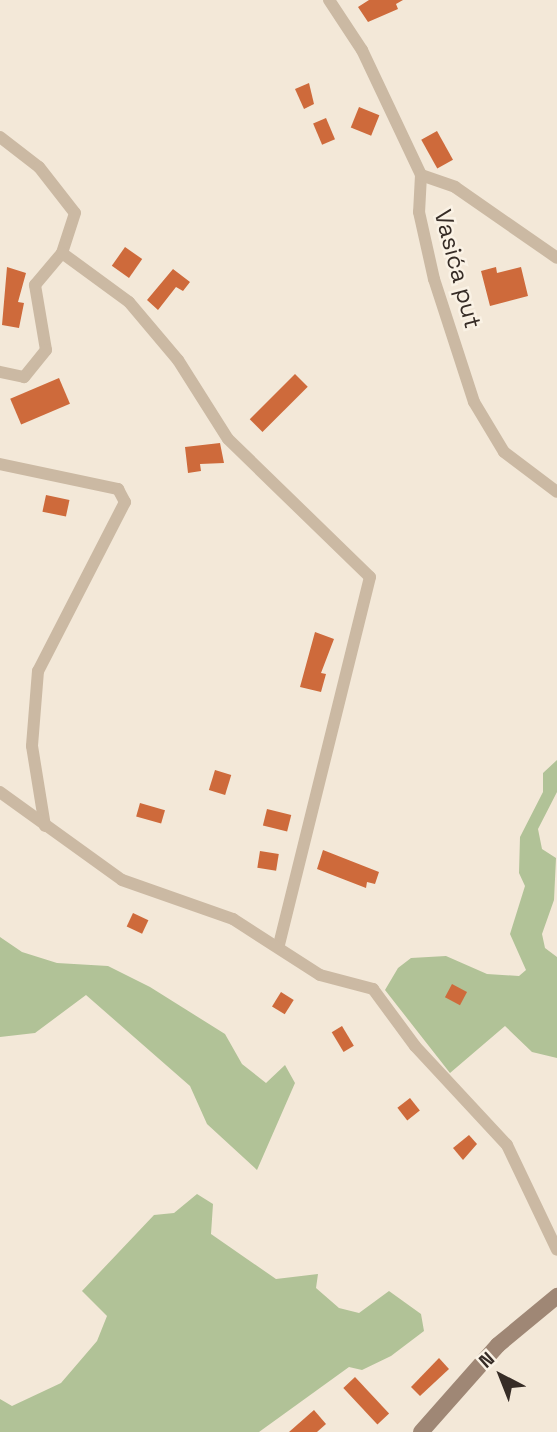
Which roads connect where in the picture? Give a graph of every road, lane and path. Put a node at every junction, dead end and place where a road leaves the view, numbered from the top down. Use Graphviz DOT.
graph roads {
  1 [pos="328,0"];
  2 [pos="0,137"];
  3 [pos="421,175"];
  4 [pos="62,254"];
  5 [pos="557,258"];
  6 [pos="0,372"];
  7 [pos="0,464"];
  8 [pos="557,492"];
  9 [pos="0,792"];
  10 [pos="45,826"];
  11 [pos="279,945"];
  12 [pos="557,1250"];
  13 [pos="557,1296"];
  14 [pos="421,1432"];
  1 -- 3 [label="street, Vasića put"];
  2 -- 4 [label="street"];
  3 -- 5 [label="street"];
  3 -- 8 [label="street, Vasića put"];
  4 -- 6 [label="street"];
  4 -- 11 [label="street"];
  7 -- 10 [label="street"];
  9 -- 10 [label="street"];
  10 -- 11 [label="street"];
  11 -- 12 [label="street"];
  13 -- 14 [label="street"];
}
